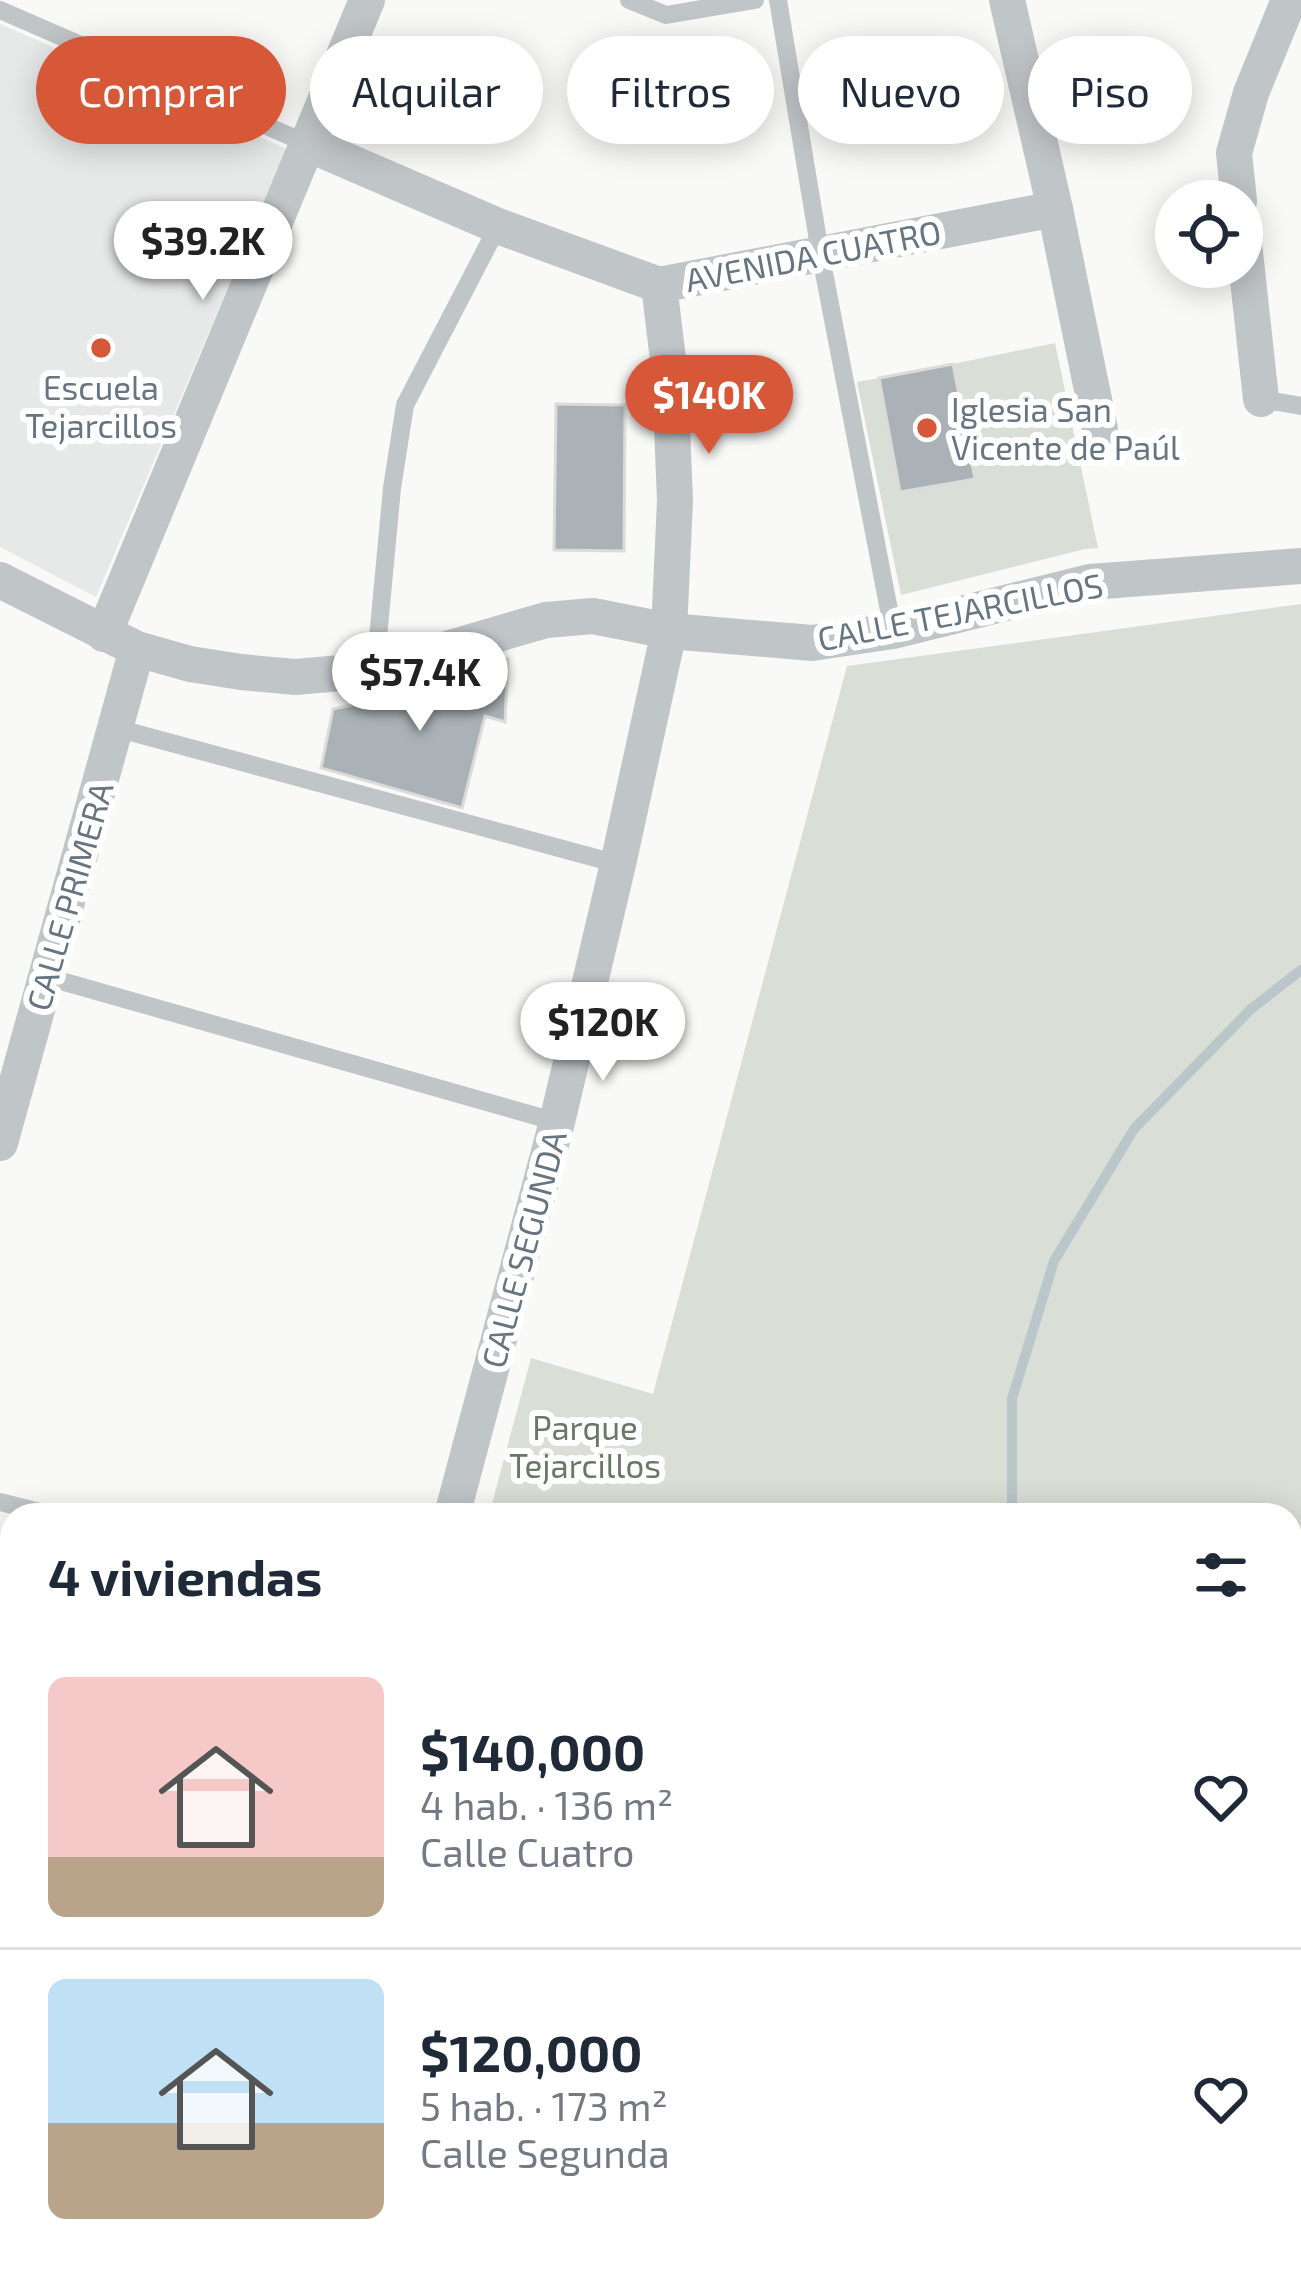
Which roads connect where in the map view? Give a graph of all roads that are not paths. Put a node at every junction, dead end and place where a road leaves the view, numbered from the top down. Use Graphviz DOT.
graph roads {
  1 [pos="368,0"];
  2 [pos="629,0"];
  3 [pos="755,0"];
  4 [pos="778,0"];
  5 [pos="1007,0"];
  6 [pos="1286,3"];
  7 [pos="14,9"];
  8 [pos="308,144"];
  9 [pos="1237,180"];
  10 [pos="1055,208"];
  11 [pos="499,226"];
  12 [pos="820,252"];
  13 [pos="659,285"];
  14 [pos="1249,288"];
  15 [pos="1261,399"];
  16 [pos="1301,406"];
  17 [pos="1100,429"];
  18 [pos="1301,566"];
  19 [pos="0,580"];
  20 [pos="893,631"];
  21 [pos="669,632"];
  22 [pos="120,641"];
  23 [pos="375,670"];
  24 [pos="116,728"];
  25 [pos="618,864"];
  26 [pos="47,977"];
  27 [pos="557,1122"];
  28 [pos="0,1143"];
  29 [pos="455,1503"];
  1 -- 8 [label="street, CALLE PRIMERA"];
  2 -- 3 [label="lane"];
  4 -- 12 [label="lane"];
  5 -- 10 [label="street"];
  6 -- 9 [label="street"];
  7 -- 8 [label="lane"];
  8 -- 11 [label="street, AVENIDA CUATRO"];
  8 -- 22 [label="street, CALLE PRIMERA"];
  10 -- 12 [label="street, AVENIDA CUATRO"];
  10 -- 17 [label="street"];
  11 -- 13 [label="street, AVENIDA CUATRO"];
  11 -- 23 [label="lane"];
  12 -- 13 [label="street, AVENIDA CUATRO"];
  12 -- 20 [label="lane"];
  13 -- 21 [label="street, CALLE SEGUNDA"];
  14 -- 15 [label="street"];
  15 -- 16 [label="lane"];
  18 -- 20 [label="street, CALLE TEJARCILLOS"];
  19 -- 22 [label="street, CALLE TEJARCILLOS"];
  20 -- 21 [label="street, CALLE TEJARCILLOS"];
  21 -- 23 [label="street, CALLE TEJARCILLOS"];
  21 -- 25 [label="street, CALLE SEGUNDA"];
  22 -- 23 [label="street, CALLE TEJARCILLOS"];
  22 -- 24 [label="street, CALLE PRIMERA"];
  24 -- 25 [label="lane"];
  24 -- 26 [label="street, CALLE PRIMERA"];
  25 -- 27 [label="street, CALLE SEGUNDA"];
  26 -- 27 [label="lane"];
  26 -- 28 [label="street, CALLE PRIMERA"];
  27 -- 29 [label="street, CALLE SEGUNDA"];
}
